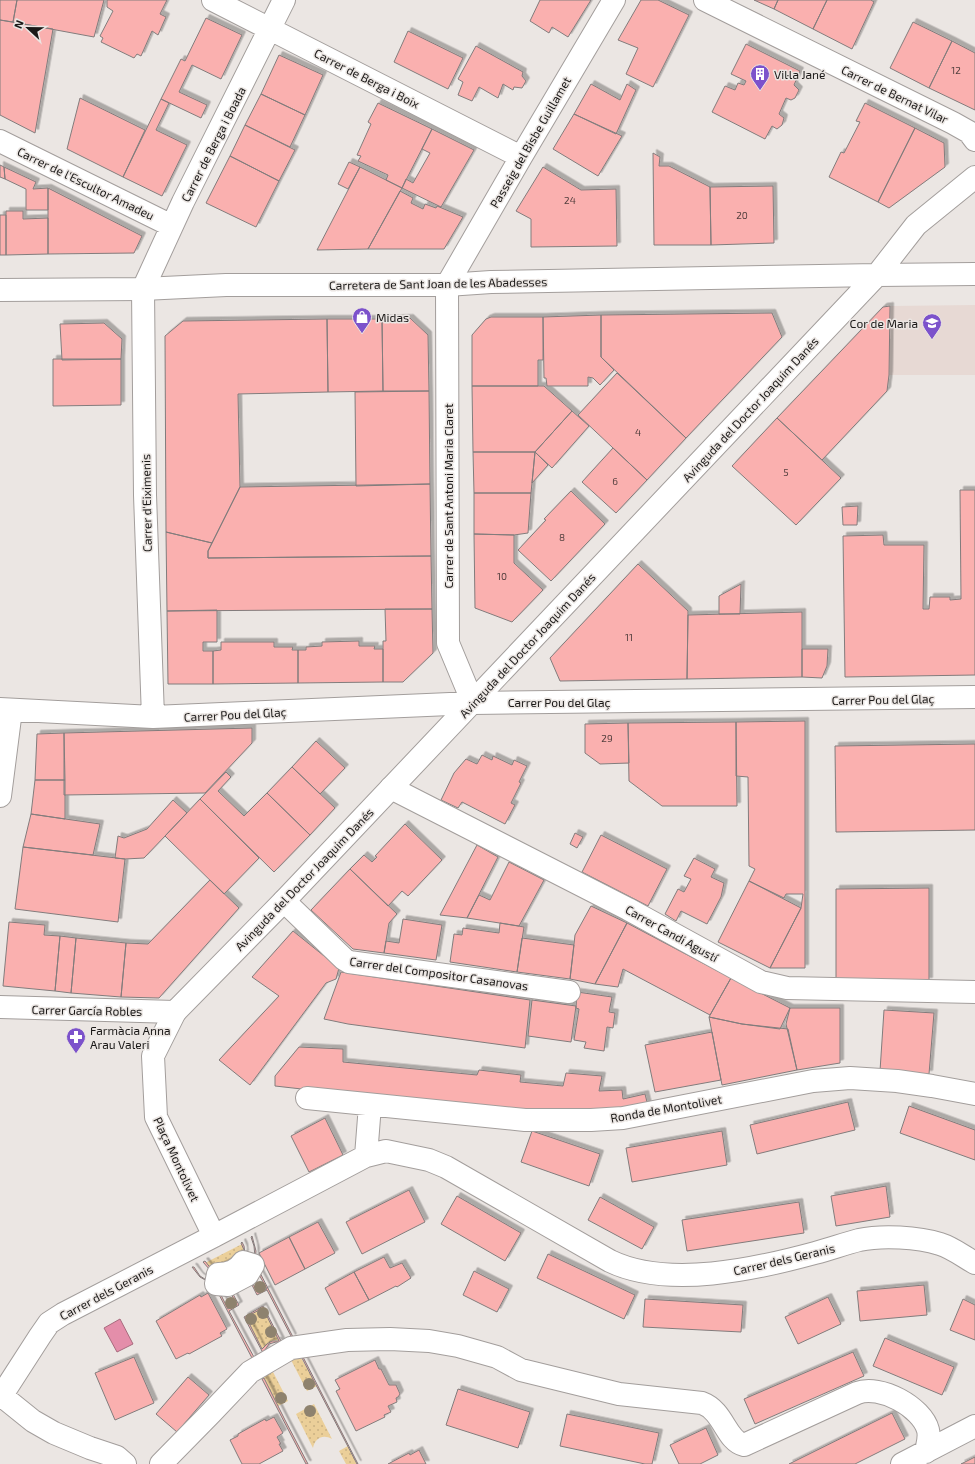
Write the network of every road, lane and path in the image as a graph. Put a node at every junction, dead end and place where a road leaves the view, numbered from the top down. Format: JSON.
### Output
{"nodes":[{"id":1,"x":213,"y":0,"type":"edge"},
{"id":2,"x":284,"y":0,"type":"edge"},
{"id":3,"x":614,"y":0,"type":"edge"},
{"id":4,"x":705,"y":0,"type":"edge"},
{"id":5,"x":271,"y":28,"type":"junction"},
{"id":6,"x":975,"y":140,"type":"edge"},
{"id":7,"x":0,"y":141,"type":"edge"},
{"id":8,"x":521,"y":156,"type":"junction"},
{"id":9,"x":975,"y":178,"type":"edge"},
{"id":10,"x":172,"y":226,"type":"junction"},
{"id":11,"x":975,"y":274,"type":"edge"},
{"id":12,"x":877,"y":275,"type":"junction"},
{"id":13,"x":447,"y":285,"type":"junction"},
{"id":14,"x":143,"y":289,"type":"junction"},
{"id":15,"x":0,"y":290,"type":"edge"},
{"id":16,"x":975,"y":697,"type":"edge"},
{"id":17,"x":473,"y":703,"type":"junction"},
{"id":18,"x":5,"y":710,"type":"edge"},
{"id":19,"x":153,"y":718,"type":"junction"},
{"id":20,"x":391,"y":788,"type":"junction"},
{"id":21,"x":0,"y":796,"type":"edge"},
{"id":22,"x":284,"y":901,"type":"junction"},
{"id":23,"x":569,"y":992,"type":"dead end"},
{"id":24,"x":975,"y":992,"type":"edge"},
{"id":25,"x":0,"y":1008,"type":"edge"},
{"id":26,"x":175,"y":1012,"type":"junction"},
{"id":27,"x":975,"y":1094,"type":"edge"},
{"id":28,"x":307,"y":1098,"type":"dead end"},
{"id":29,"x":370,"y":1105,"type":"junction"},
{"id":30,"x":366,"y":1156,"type":"junction"},
{"id":31,"x":214,"y":1236,"type":"junction"},
{"id":32,"x":975,"y":1263,"type":"edge"},
{"id":33,"x":1,"y":1397,"type":"edge"},
{"id":34,"x":975,"y":1426,"type":"edge"},
{"id":35,"x":926,"y":1452,"type":"junction"},
{"id":36,"x":125,"y":1464,"type":"edge"},
{"id":37,"x":161,"y":1464,"type":"edge"},
{"id":38,"x":902,"y":1464,"type":"edge"}],
"edges":[{"from":1,"to":5,"type":"street","name":"Carrer de Berga i Boix"},
{"from":2,"to":5,"type":"street","name":"Carrer de Berga i Boada"},
{"from":3,"to":8,"type":"street","name":"Passeig del Bisbe Guillamet"},
{"from":4,"to":6,"type":"street","name":"Carrer de Bernat Vilar"},
{"from":5,"to":8,"type":"street","name":"Carrer de Berga i Boix"},
{"from":5,"to":10,"type":"street","name":"Carrer de Berga i Boada"},
{"from":7,"to":10,"type":"street","name":"Carrer de l'Escultor Amadeu"},
{"from":8,"to":13,"type":"street","name":"Passeig del Bisbe Guillamet"},
{"from":9,"to":12,"type":"street","name":"Avinguda del Doctor Joaquim Danés"},
{"from":10,"to":14,"type":"street","name":"Carrer de Berga i Boada"},
{"from":11,"to":12,"type":"street","name":"Carretera de Sant Joan de les Abadesses"},
{"from":12,"to":13,"type":"street","name":"Carretera de Sant Joan de les Abadesses"},
{"from":12,"to":17,"type":"street","name":"Avinguda del Doctor Joaquim Danés"},
{"from":13,"to":14,"type":"street","name":"Carretera de Sant Joan de les Abadesses"},
{"from":13,"to":17,"type":"street","name":"Carrer de Sant Antoni Maria Claret"},
{"from":14,"to":15,"type":"street","name":"Carretera de Sant Joan de les Abadesses"},
{"from":14,"to":19,"type":"street","name":"Carrer d'Eiximenis"},
{"from":16,"to":17,"type":"street","name":"Carrer Pou del Glaç"},
{"from":17,"to":19,"type":"street","name":"Carrer Pou del Glaç"},
{"from":17,"to":20,"type":"street","name":"Avinguda del Doctor Joaquim Danés"},
{"from":18,"to":19,"type":"street","name":"Carrer Pou del Glaç"},
{"from":18,"to":21,"type":"street"},
{"from":20,"to":22,"type":"street","name":"Avinguda del Doctor Joaquim Danés"},
{"from":20,"to":24,"type":"street","name":"Carrer Candi Agustí"},
{"from":22,"to":23,"type":"street","name":"Carrer del Compositor Casanovas"},
{"from":22,"to":26,"type":"street","name":"Avinguda del Doctor Joaquim Danés"},
{"from":25,"to":26,"type":"street","name":"Carrer García Robles"},
{"from":26,"to":31,"type":"street","name":"Plaça Montolivet"},
{"from":27,"to":29,"type":"street","name":"Ronda de Montolivet"},
{"from":28,"to":29,"type":"street","name":"Ronda de Montolivet"},
{"from":29,"to":30,"type":"street"},
{"from":30,"to":31,"type":"street","name":"Carrer dels Geranis"},
{"from":30,"to":32,"type":"street","name":"Carrer dels Geranis"},
{"from":31,"to":33,"type":"street","name":"Carrer dels Geranis"},
{"from":33,"to":36,"type":"street","name":"Carrer dels Geranis"},
{"from":34,"to":35,"type":"street"},
{"from":35,"to":37,"type":"street"},
{"from":35,"to":38,"type":"street"}]}
